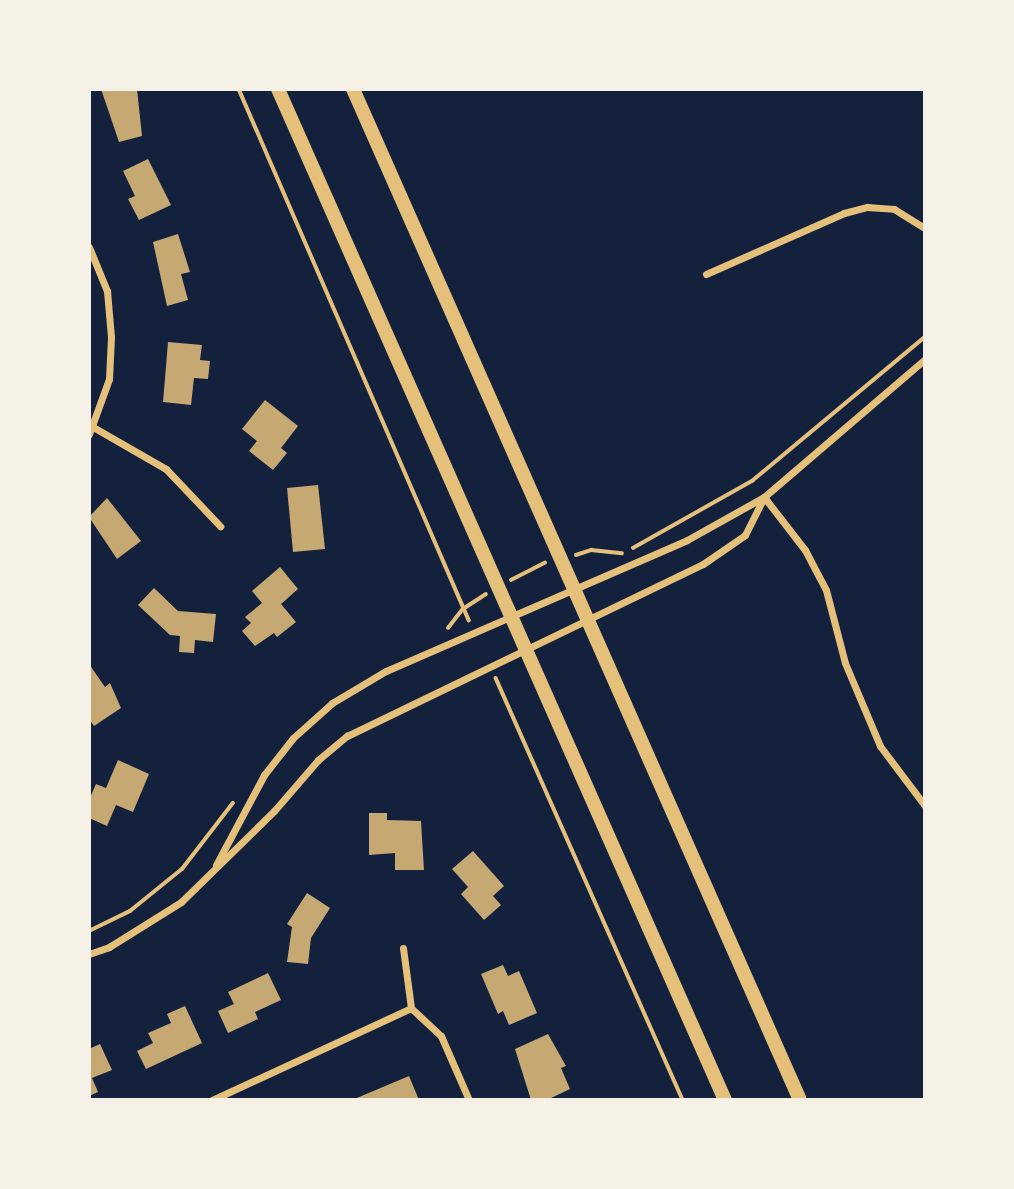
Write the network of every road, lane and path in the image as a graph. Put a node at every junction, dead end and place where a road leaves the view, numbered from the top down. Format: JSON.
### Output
{"nodes":[{"id":1,"x":239,"y":89,"type":"edge"},
{"id":2,"x":278,"y":89,"type":"edge"},
{"id":3,"x":353,"y":89,"type":"edge"},
{"id":4,"x":925,"y":228,"type":"edge"},
{"id":5,"x":89,"y":247,"type":"edge"},
{"id":6,"x":706,"y":274,"type":"dead end"},
{"id":7,"x":925,"y":337,"type":"edge"},
{"id":8,"x":925,"y":359,"type":"edge"},
{"id":9,"x":91,"y":430,"type":"edge"},
{"id":10,"x":764,"y":497,"type":"junction"},
{"id":11,"x":220,"y":526,"type":"dead end"},
{"id":12,"x":560,"y":559,"type":"junction"},
{"id":13,"x":496,"y":588,"type":"junction"},
{"id":14,"x":574,"y":590,"type":"junction"},
{"id":15,"x":463,"y":609,"type":"junction"},
{"id":16,"x":509,"y":617,"type":"junction"},
{"id":17,"x":586,"y":619,"type":"junction"},
{"id":18,"x":474,"y":631,"type":"junction"},
{"id":19,"x":524,"y":650,"type":"junction"},
{"id":20,"x":491,"y":666,"type":"junction"},
{"id":21,"x":925,"y":806,"type":"edge"},
{"id":22,"x":216,"y":865,"type":"junction"},
{"id":23,"x":403,"y":948,"type":"dead end"},
{"id":24,"x":89,"y":954,"type":"edge"},
{"id":25,"x":411,"y":1007,"type":"junction"},
{"id":26,"x":212,"y":1100,"type":"edge"},
{"id":27,"x":469,"y":1100,"type":"edge"},
{"id":28,"x":683,"y":1100,"type":"edge"},
{"id":29,"x":725,"y":1100,"type":"edge"},
{"id":30,"x":800,"y":1100,"type":"edge"}],
"edges":[{"from":1,"to":15,"type":"path"},
{"from":2,"to":13,"type":"main road"},
{"from":3,"to":12,"type":"main road"},
{"from":4,"to":6,"type":"street"},
{"from":5,"to":9,"type":"street"},
{"from":7,"to":12,"type":"path"},
{"from":8,"to":10,"type":"street"},
{"from":9,"to":11,"type":"street"},
{"from":10,"to":14,"type":"street"},
{"from":10,"to":17,"type":"street"},
{"from":10,"to":21,"type":"street"},
{"from":12,"to":13,"type":"path"},
{"from":12,"to":14,"type":"main road"},
{"from":13,"to":15,"type":"path"},
{"from":13,"to":16,"type":"main road"},
{"from":14,"to":16,"type":"street"},
{"from":14,"to":17,"type":"main road"},
{"from":15,"to":18,"type":"path"},
{"from":16,"to":18,"type":"street"},
{"from":16,"to":19,"type":"main road"},
{"from":17,"to":19,"type":"street"},
{"from":17,"to":30,"type":"main road"},
{"from":18,"to":22,"type":"street"},
{"from":19,"to":20,"type":"street"},
{"from":19,"to":29,"type":"main road"},
{"from":20,"to":22,"type":"street"},
{"from":20,"to":28,"type":"path"},
{"from":22,"to":24,"type":"street"},
{"from":23,"to":25,"type":"street"},
{"from":25,"to":26,"type":"street"},
{"from":25,"to":27,"type":"street"}]}
